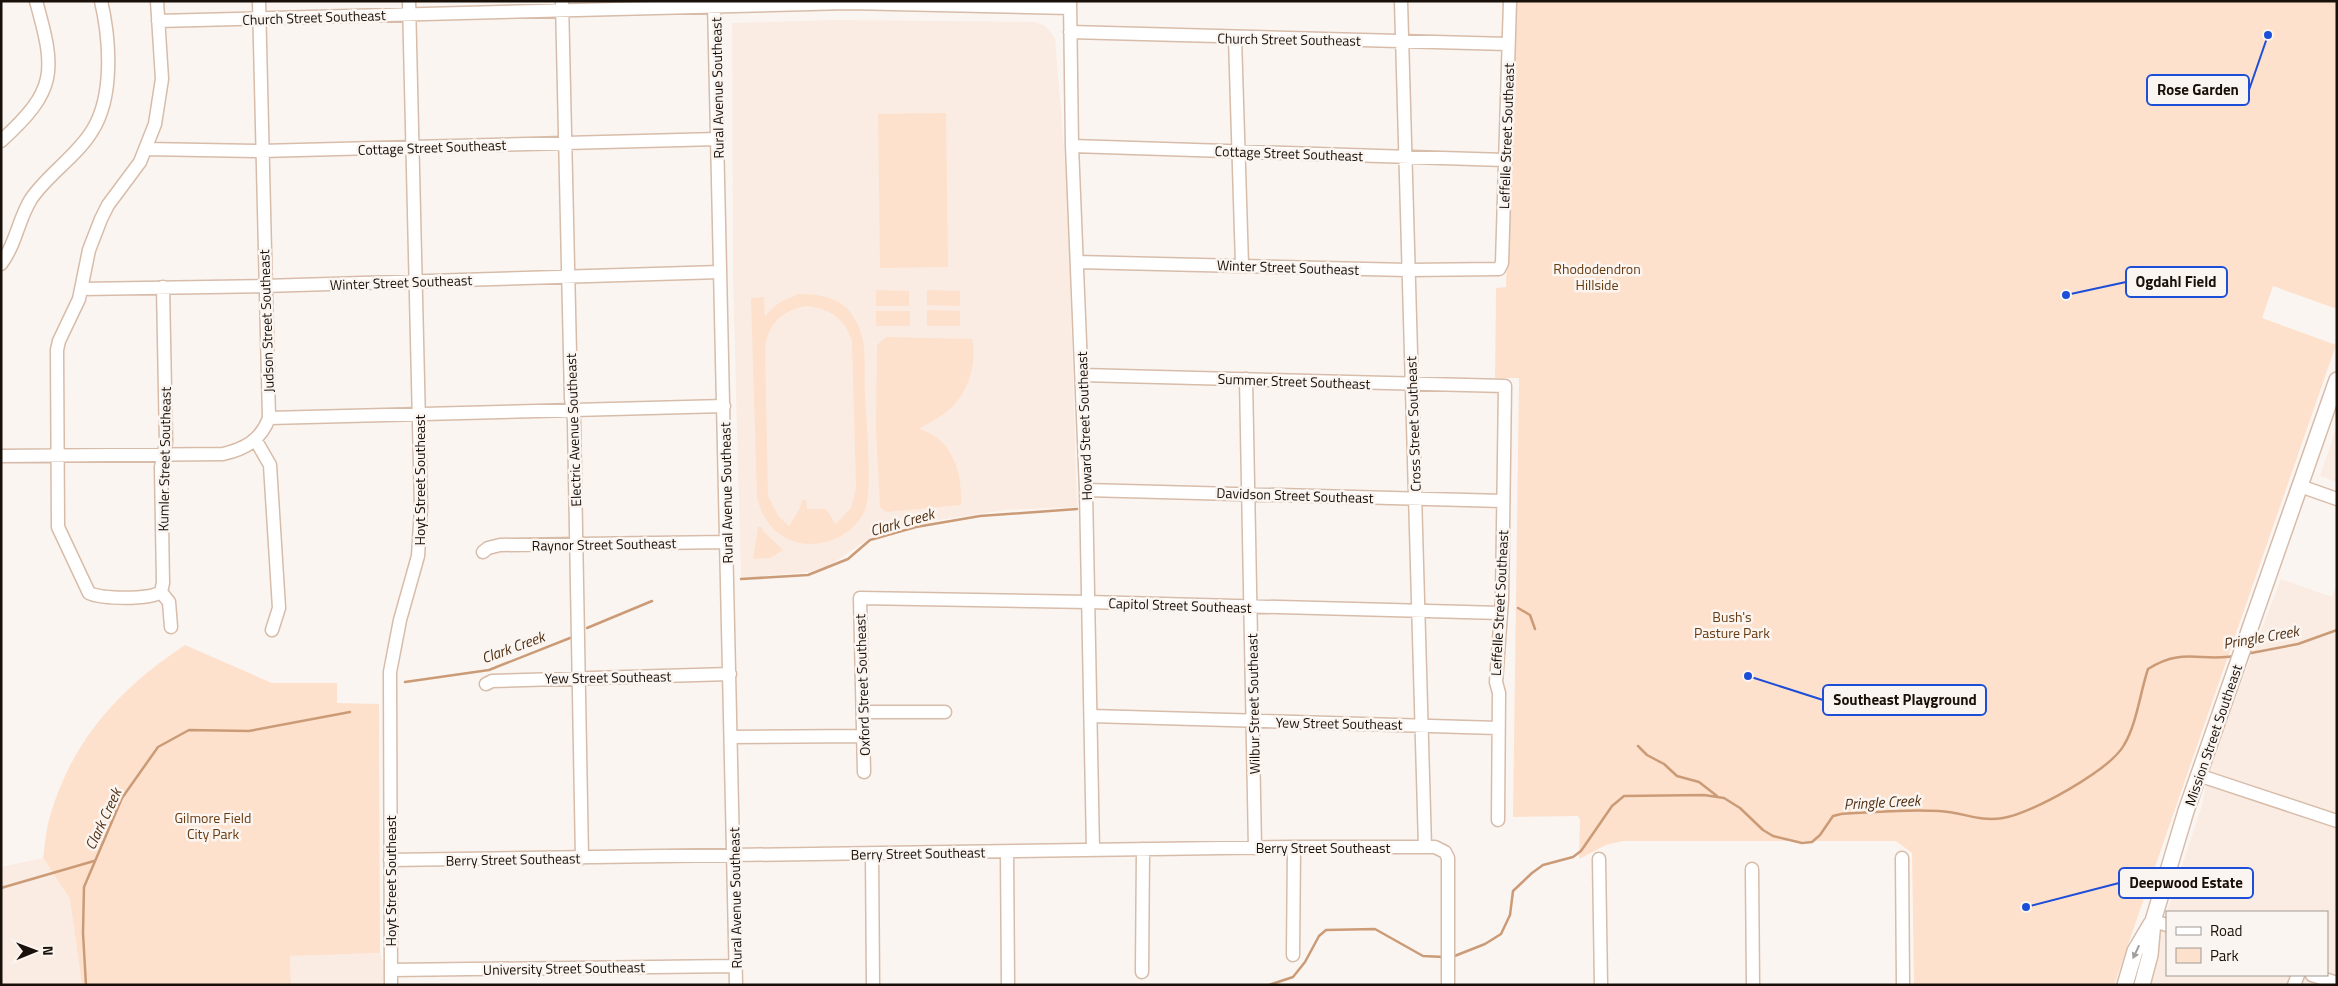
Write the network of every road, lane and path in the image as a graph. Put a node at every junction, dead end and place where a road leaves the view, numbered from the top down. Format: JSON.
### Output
{"nodes":[{"id":1,"x":36,"y":1,"type":"edge"},
{"id":2,"x":101,"y":1,"type":"edge"},
{"id":3,"x":157,"y":1,"type":"edge"},
{"id":4,"x":259,"y":1,"type":"edge"},
{"id":5,"x":1401,"y":1,"type":"edge"},
{"id":6,"x":1510,"y":1,"type":"edge"},
{"id":7,"x":848,"y":2,"type":"edge"},
{"id":8,"x":714,"y":4,"type":"edge"},
{"id":9,"x":1070,"y":4,"type":"edge"},
{"id":10,"x":562,"y":6,"type":"edge"},
{"id":11,"x":409,"y":7,"type":"edge"},
{"id":12,"x":260,"y":19,"type":"junction"},
{"id":13,"x":158,"y":21,"type":"junction"},
{"id":14,"x":1070,"y":32,"type":"junction"},
{"id":15,"x":1235,"y":38,"type":"junction"},
{"id":16,"x":1402,"y":42,"type":"junction"},
{"id":17,"x":1508,"y":44,"type":"junction"},
{"id":18,"x":718,"y":138,"type":"junction"},
{"id":19,"x":1,"y":141,"type":"edge"},
{"id":20,"x":566,"y":143,"type":"junction"},
{"id":21,"x":1072,"y":146,"type":"junction"},
{"id":22,"x":413,"y":147,"type":"junction"},
{"id":23,"x":146,"y":149,"type":"junction"},
{"id":24,"x":261,"y":151,"type":"junction"},
{"id":25,"x":1237,"y":152,"type":"junction"},
{"id":26,"x":1406,"y":156,"type":"junction"},
{"id":27,"x":1505,"y":160,"type":"junction"},
{"id":28,"x":1078,"y":262,"type":"junction"},
{"id":29,"x":1,"y":264,"type":"edge"},
{"id":30,"x":1242,"y":265,"type":"junction"},
{"id":31,"x":1408,"y":270,"type":"junction"},
{"id":32,"x":1499,"y":270,"type":"joint"},
{"id":33,"x":720,"y":272,"type":"junction"},
{"id":34,"x":569,"y":278,"type":"junction"},
{"id":35,"x":416,"y":281,"type":"junction"},
{"id":36,"x":264,"y":286,"type":"junction"},
{"id":37,"x":163,"y":287,"type":"junction"},
{"id":38,"x":81,"y":289,"type":"junction"},
{"id":39,"x":1082,"y":374,"type":"junction"},
{"id":40,"x":1246,"y":379,"type":"junction"},
{"id":41,"x":2337,"y":380,"type":"edge"},
{"id":42,"x":1411,"y":384,"type":"junction"},
{"id":43,"x":1506,"y":386,"type":"joint"},
{"id":44,"x":724,"y":406,"type":"junction"},
{"id":45,"x":572,"y":411,"type":"junction"},
{"id":46,"x":419,"y":415,"type":"junction"},
{"id":47,"x":269,"y":418,"type":"junction"},
{"id":48,"x":255,"y":439,"type":"junction"},
{"id":49,"x":1,"y":456,"type":"edge"},
{"id":50,"x":56,"y":456,"type":"junction"},
{"id":51,"x":163,"y":456,"type":"junction"},
{"id":52,"x":2300,"y":486,"type":"junction"},
{"id":53,"x":1086,"y":490,"type":"junction"},
{"id":54,"x":1249,"y":493,"type":"junction"},
{"id":55,"x":1415,"y":499,"type":"junction"},
{"id":56,"x":2337,"y":499,"type":"edge"},
{"id":57,"x":1503,"y":501,"type":"junction"},
{"id":58,"x":727,"y":542,"type":"junction"},
{"id":59,"x":576,"y":544,"type":"junction"},
{"id":60,"x":483,"y":552,"type":"dead end"},
{"id":61,"x":161,"y":592,"type":"junction"},
{"id":62,"x":860,"y":598,"type":"joint"},
{"id":63,"x":1088,"y":602,"type":"junction"},
{"id":64,"x":1250,"y":607,"type":"junction"},
{"id":65,"x":1418,"y":612,"type":"junction"},
{"id":66,"x":1501,"y":613,"type":"junction"},
{"id":67,"x":171,"y":627,"type":"dead end"},
{"id":68,"x":272,"y":630,"type":"dead end"},
{"id":69,"x":730,"y":674,"type":"junction"},
{"id":70,"x":578,"y":677,"type":"junction"},
{"id":71,"x":486,"y":684,"type":"dead end"},
{"id":72,"x":862,"y":712,"type":"junction"},
{"id":73,"x":945,"y":712,"type":"dead end"},
{"id":74,"x":1091,"y":716,"type":"junction"},
{"id":75,"x":1254,"y":722,"type":"junction"},
{"id":76,"x":1422,"y":725,"type":"junction"},
{"id":77,"x":1498,"y":728,"type":"junction"},
{"id":78,"x":863,"y":736,"type":"junction"},
{"id":79,"x":732,"y":737,"type":"junction"},
{"id":80,"x":864,"y":772,"type":"dead end"},
{"id":81,"x":2198,"y":774,"type":"junction"},
{"id":82,"x":1498,"y":820,"type":"dead end"},
{"id":83,"x":2337,"y":821,"type":"edge"},
{"id":84,"x":1425,"y":846,"type":"junction"},
{"id":85,"x":1294,"y":847,"type":"junction"},
{"id":86,"x":1255,"y":848,"type":"junction"},
{"id":87,"x":1142,"y":849,"type":"junction"},
{"id":88,"x":1094,"y":850,"type":"junction"},
{"id":89,"x":1007,"y":852,"type":"junction"},
{"id":90,"x":872,"y":854,"type":"junction"},
{"id":91,"x":735,"y":855,"type":"junction"},
{"id":92,"x":582,"y":858,"type":"junction"},
{"id":93,"x":1902,"y":858,"type":"dead end"},
{"id":94,"x":1599,"y":859,"type":"dead end"},
{"id":95,"x":390,"y":860,"type":"junction"},
{"id":96,"x":1752,"y":869,"type":"dead end"},
{"id":97,"x":2160,"y":923,"type":"edge"},
{"id":98,"x":1293,"y":955,"type":"dead end"},
{"id":99,"x":736,"y":966,"type":"junction"},
{"id":100,"x":391,"y":970,"type":"junction"},
{"id":101,"x":1142,"y":972,"type":"dead end"},
{"id":102,"x":2315,"y":976,"type":"edge"},
{"id":103,"x":2337,"y":983,"type":"edge"},
{"id":104,"x":391,"y":985,"type":"edge"},
{"id":105,"x":736,"y":985,"type":"edge"},
{"id":106,"x":873,"y":985,"type":"edge"},
{"id":107,"x":1008,"y":985,"type":"edge"},
{"id":108,"x":1448,"y":985,"type":"edge"},
{"id":109,"x":1601,"y":985,"type":"edge"},
{"id":110,"x":1753,"y":985,"type":"edge"},
{"id":111,"x":1903,"y":985,"type":"edge"},
{"id":112,"x":2124,"y":985,"type":"edge"},
{"id":113,"x":2142,"y":985,"type":"edge"}],
"edges":[{"from":1,"to":19,"type":"street"},
{"from":2,"to":29,"type":"street"},
{"from":3,"to":13,"type":"street"},
{"from":4,"to":12,"type":"street","name":"Judson Street Southeast"},
{"from":5,"to":16,"type":"street","name":"Cross Street Southeast"},
{"from":6,"to":17,"type":"street","name":"Leffelle Street Southeast"},
{"from":7,"to":8,"type":"street","name":"Church Street Southeast"},
{"from":7,"to":9,"type":"street","name":"Church Street Southeast"},
{"from":8,"to":10,"type":"street","name":"Church Street Southeast"},
{"from":8,"to":18,"type":"street","name":"Rural Avenue Southeast"},
{"from":9,"to":14,"type":"street","name":"Howard Street Southeast"},
{"from":10,"to":11,"type":"street","name":"Church Street Southeast"},
{"from":10,"to":20,"type":"street","name":"Electric Avenue Southeast"},
{"from":11,"to":12,"type":"street","name":"Church Street Southeast"},
{"from":11,"to":22,"type":"street","name":"Hoyt Street Southeast"},
{"from":12,"to":13,"type":"street","name":"Church Street Southeast"},
{"from":12,"to":24,"type":"street","name":"Judson Street Southeast"},
{"from":13,"to":23,"type":"street"},
{"from":14,"to":15,"type":"street","name":"Church Street Southeast"},
{"from":14,"to":21,"type":"street","name":"Howard Street Southeast"},
{"from":15,"to":16,"type":"street","name":"Church Street Southeast"},
{"from":15,"to":25,"type":"street"},
{"from":16,"to":17,"type":"street","name":"Church Street Southeast"},
{"from":16,"to":26,"type":"street","name":"Cross Street Southeast"},
{"from":17,"to":27,"type":"street","name":"Leffelle Street Southeast"},
{"from":18,"to":20,"type":"street","name":"Cottage Street Southeast"},
{"from":18,"to":33,"type":"street","name":"Rural Avenue Southeast"},
{"from":20,"to":22,"type":"street","name":"Cottage Street Southeast"},
{"from":20,"to":34,"type":"street","name":"Electric Avenue Southeast"},
{"from":21,"to":25,"type":"street","name":"Cottage Street Southeast"},
{"from":21,"to":28,"type":"street","name":"Howard Street Southeast"},
{"from":22,"to":24,"type":"street","name":"Cottage Street Southeast"},
{"from":22,"to":35,"type":"street","name":"Hoyt Street Southeast"},
{"from":23,"to":24,"type":"street","name":"Cottage Street Southeast"},
{"from":23,"to":38,"type":"street"},
{"from":24,"to":36,"type":"street","name":"Judson Street Southeast"},
{"from":25,"to":26,"type":"street","name":"Cottage Street Southeast"},
{"from":25,"to":30,"type":"street"},
{"from":26,"to":27,"type":"street","name":"Cottage Street Southeast"},
{"from":26,"to":31,"type":"street","name":"Cross Street Southeast"},
{"from":27,"to":32,"type":"street","name":"Leffelle Street Southeast"},
{"from":28,"to":30,"type":"street","name":"Winter Street Southeast"},
{"from":28,"to":39,"type":"street","name":"Howard Street Southeast"},
{"from":30,"to":31,"type":"street","name":"Winter Street Southeast"},
{"from":31,"to":32,"type":"street","name":"Winter Street Southeast"},
{"from":31,"to":42,"type":"street","name":"Cross Street Southeast"},
{"from":33,"to":34,"type":"street","name":"Winter Street Southeast"},
{"from":33,"to":44,"type":"street","name":"Rural Avenue Southeast"},
{"from":34,"to":35,"type":"street","name":"Winter Street Southeast"},
{"from":34,"to":45,"type":"street","name":"Electric Avenue Southeast"},
{"from":35,"to":36,"type":"street","name":"Winter Street Southeast"},
{"from":35,"to":46,"type":"street","name":"Hoyt Street Southeast"},
{"from":36,"to":37,"type":"street","name":"Winter Street Southeast"},
{"from":36,"to":47,"type":"street","name":"Judson Street Southeast"},
{"from":37,"to":38,"type":"street","name":"Winter Street Southeast"},
{"from":37,"to":51,"type":"street","name":"Kumler Street Southeast"},
{"from":38,"to":50,"type":"street"},
{"from":39,"to":40,"type":"street","name":"Summer Street Southeast"},
{"from":39,"to":53,"type":"street","name":"Howard Street Southeast"},
{"from":40,"to":42,"type":"street","name":"Summer Street Southeast"},
{"from":40,"to":54,"type":"street","name":"Wilbur Street Southeast"},
{"from":41,"to":52,"type":"main road","name":"Mission Street Southeast"},
{"from":42,"to":43,"type":"street","name":"Summer Street Southeast"},
{"from":42,"to":55,"type":"street","name":"Cross Street Southeast"},
{"from":43,"to":57,"type":"street","name":"Leffelle Street Southeast"},
{"from":44,"to":45,"type":"street"},
{"from":44,"to":58,"type":"street","name":"Rural Avenue Southeast"},
{"from":45,"to":46,"type":"street"},
{"from":45,"to":59,"type":"street","name":"Electric Avenue Southeast"},
{"from":46,"to":47,"type":"street"},
{"from":46,"to":95,"type":"street","name":"Hoyt Street Southeast"},
{"from":47,"to":48,"type":"street"},
{"from":48,"to":51,"type":"street"},
{"from":48,"to":68,"type":"street"},
{"from":49,"to":50,"type":"street"},
{"from":50,"to":51,"type":"street"},
{"from":50,"to":61,"type":"street"},
{"from":51,"to":61,"type":"street","name":"Kumler Street Southeast"},
{"from":52,"to":56,"type":"street"},
{"from":52,"to":81,"type":"main road","name":"Mission Street Southeast"},
{"from":53,"to":54,"type":"street","name":"Davidson Street Southeast"},
{"from":53,"to":63,"type":"street","name":"Howard Street Southeast"},
{"from":54,"to":55,"type":"street","name":"Davidson Street Southeast"},
{"from":54,"to":64,"type":"street","name":"Wilbur Street Southeast"},
{"from":55,"to":57,"type":"street","name":"Davidson Street Southeast"},
{"from":55,"to":65,"type":"street","name":"Cross Street Southeast"},
{"from":57,"to":66,"type":"street","name":"Leffelle Street Southeast"},
{"from":58,"to":59,"type":"street","name":"Raynor Street Southeast"},
{"from":58,"to":69,"type":"street","name":"Rural Avenue Southeast"},
{"from":59,"to":60,"type":"street","name":"Raynor Street Southeast"},
{"from":59,"to":70,"type":"street","name":"Electric Avenue Southeast"},
{"from":61,"to":67,"type":"street","name":"Kumler Street Southeast"},
{"from":62,"to":63,"type":"street","name":"Capitol Street Southeast"},
{"from":62,"to":72,"type":"street","name":"Oxford Street Southeast"},
{"from":63,"to":64,"type":"street","name":"Capitol Street Southeast"},
{"from":63,"to":74,"type":"street","name":"Howard Street Southeast"},
{"from":64,"to":65,"type":"street","name":"Capitol Street Southeast"},
{"from":64,"to":75,"type":"street","name":"Wilbur Street Southeast"},
{"from":65,"to":66,"type":"street","name":"Capitol Street Southeast"},
{"from":65,"to":76,"type":"street","name":"Cross Street Southeast"},
{"from":66,"to":77,"type":"street","name":"Leffelle Street Southeast"},
{"from":69,"to":70,"type":"street","name":"Yew Street Southeast"},
{"from":69,"to":79,"type":"street","name":"Rural Avenue Southeast"},
{"from":70,"to":71,"type":"street","name":"Yew Street Southeast"},
{"from":70,"to":92,"type":"street","name":"Electric Avenue Southeast"},
{"from":72,"to":73,"type":"street"},
{"from":72,"to":78,"type":"street","name":"Oxford Street Southeast"},
{"from":74,"to":75,"type":"street","name":"Yew Street Southeast"},
{"from":74,"to":88,"type":"street","name":"Howard Street Southeast"},
{"from":75,"to":76,"type":"street","name":"Yew Street Southeast"},
{"from":75,"to":86,"type":"street","name":"Wilbur Street Southeast"},
{"from":76,"to":77,"type":"street","name":"Yew Street Southeast"},
{"from":76,"to":84,"type":"street","name":"Cross Street Southeast"},
{"from":77,"to":82,"type":"street","name":"Leffelle Street Southeast"},
{"from":78,"to":79,"type":"street"},
{"from":78,"to":80,"type":"street","name":"Oxford Street Southeast"},
{"from":79,"to":91,"type":"street","name":"Rural Avenue Southeast"},
{"from":81,"to":83,"type":"street"},
{"from":81,"to":97,"type":"main road","name":"Mission Street Southeast"},
{"from":84,"to":85,"type":"street","name":"Berry Street Southeast"},
{"from":84,"to":108,"type":"street","name":"Berry Street Southeast"},
{"from":85,"to":86,"type":"street","name":"Berry Street Southeast"},
{"from":85,"to":98,"type":"street"},
{"from":86,"to":87,"type":"street","name":"Berry Street Southeast"},
{"from":87,"to":88,"type":"street","name":"Berry Street Southeast"},
{"from":87,"to":101,"type":"street"},
{"from":88,"to":89,"type":"street","name":"Berry Street Southeast"},
{"from":89,"to":90,"type":"street","name":"Berry Street Southeast"},
{"from":89,"to":107,"type":"street"},
{"from":90,"to":91,"type":"street","name":"Berry Street Southeast"},
{"from":90,"to":106,"type":"street"},
{"from":91,"to":92,"type":"street","name":"Berry Street Southeast"},
{"from":91,"to":99,"type":"street","name":"Rural Avenue Southeast"},
{"from":92,"to":95,"type":"street","name":"Berry Street Southeast"},
{"from":93,"to":111,"type":"street"},
{"from":94,"to":109,"type":"street"},
{"from":95,"to":100,"type":"street","name":"Hoyt Street Southeast"},
{"from":96,"to":110,"type":"street"},
{"from":97,"to":112,"type":"main road","name":"Mission Street Southeast","one_way":true},
{"from":97,"to":113,"type":"main road","name":"Mission Street Southeast"},
{"from":99,"to":100,"type":"street","name":"University Street Southeast"},
{"from":99,"to":105,"type":"street","name":"Rural Avenue Southeast"},
{"from":100,"to":104,"type":"street","name":"Hoyt Street Southeast"},
{"from":102,"to":103,"type":"street"}]}
